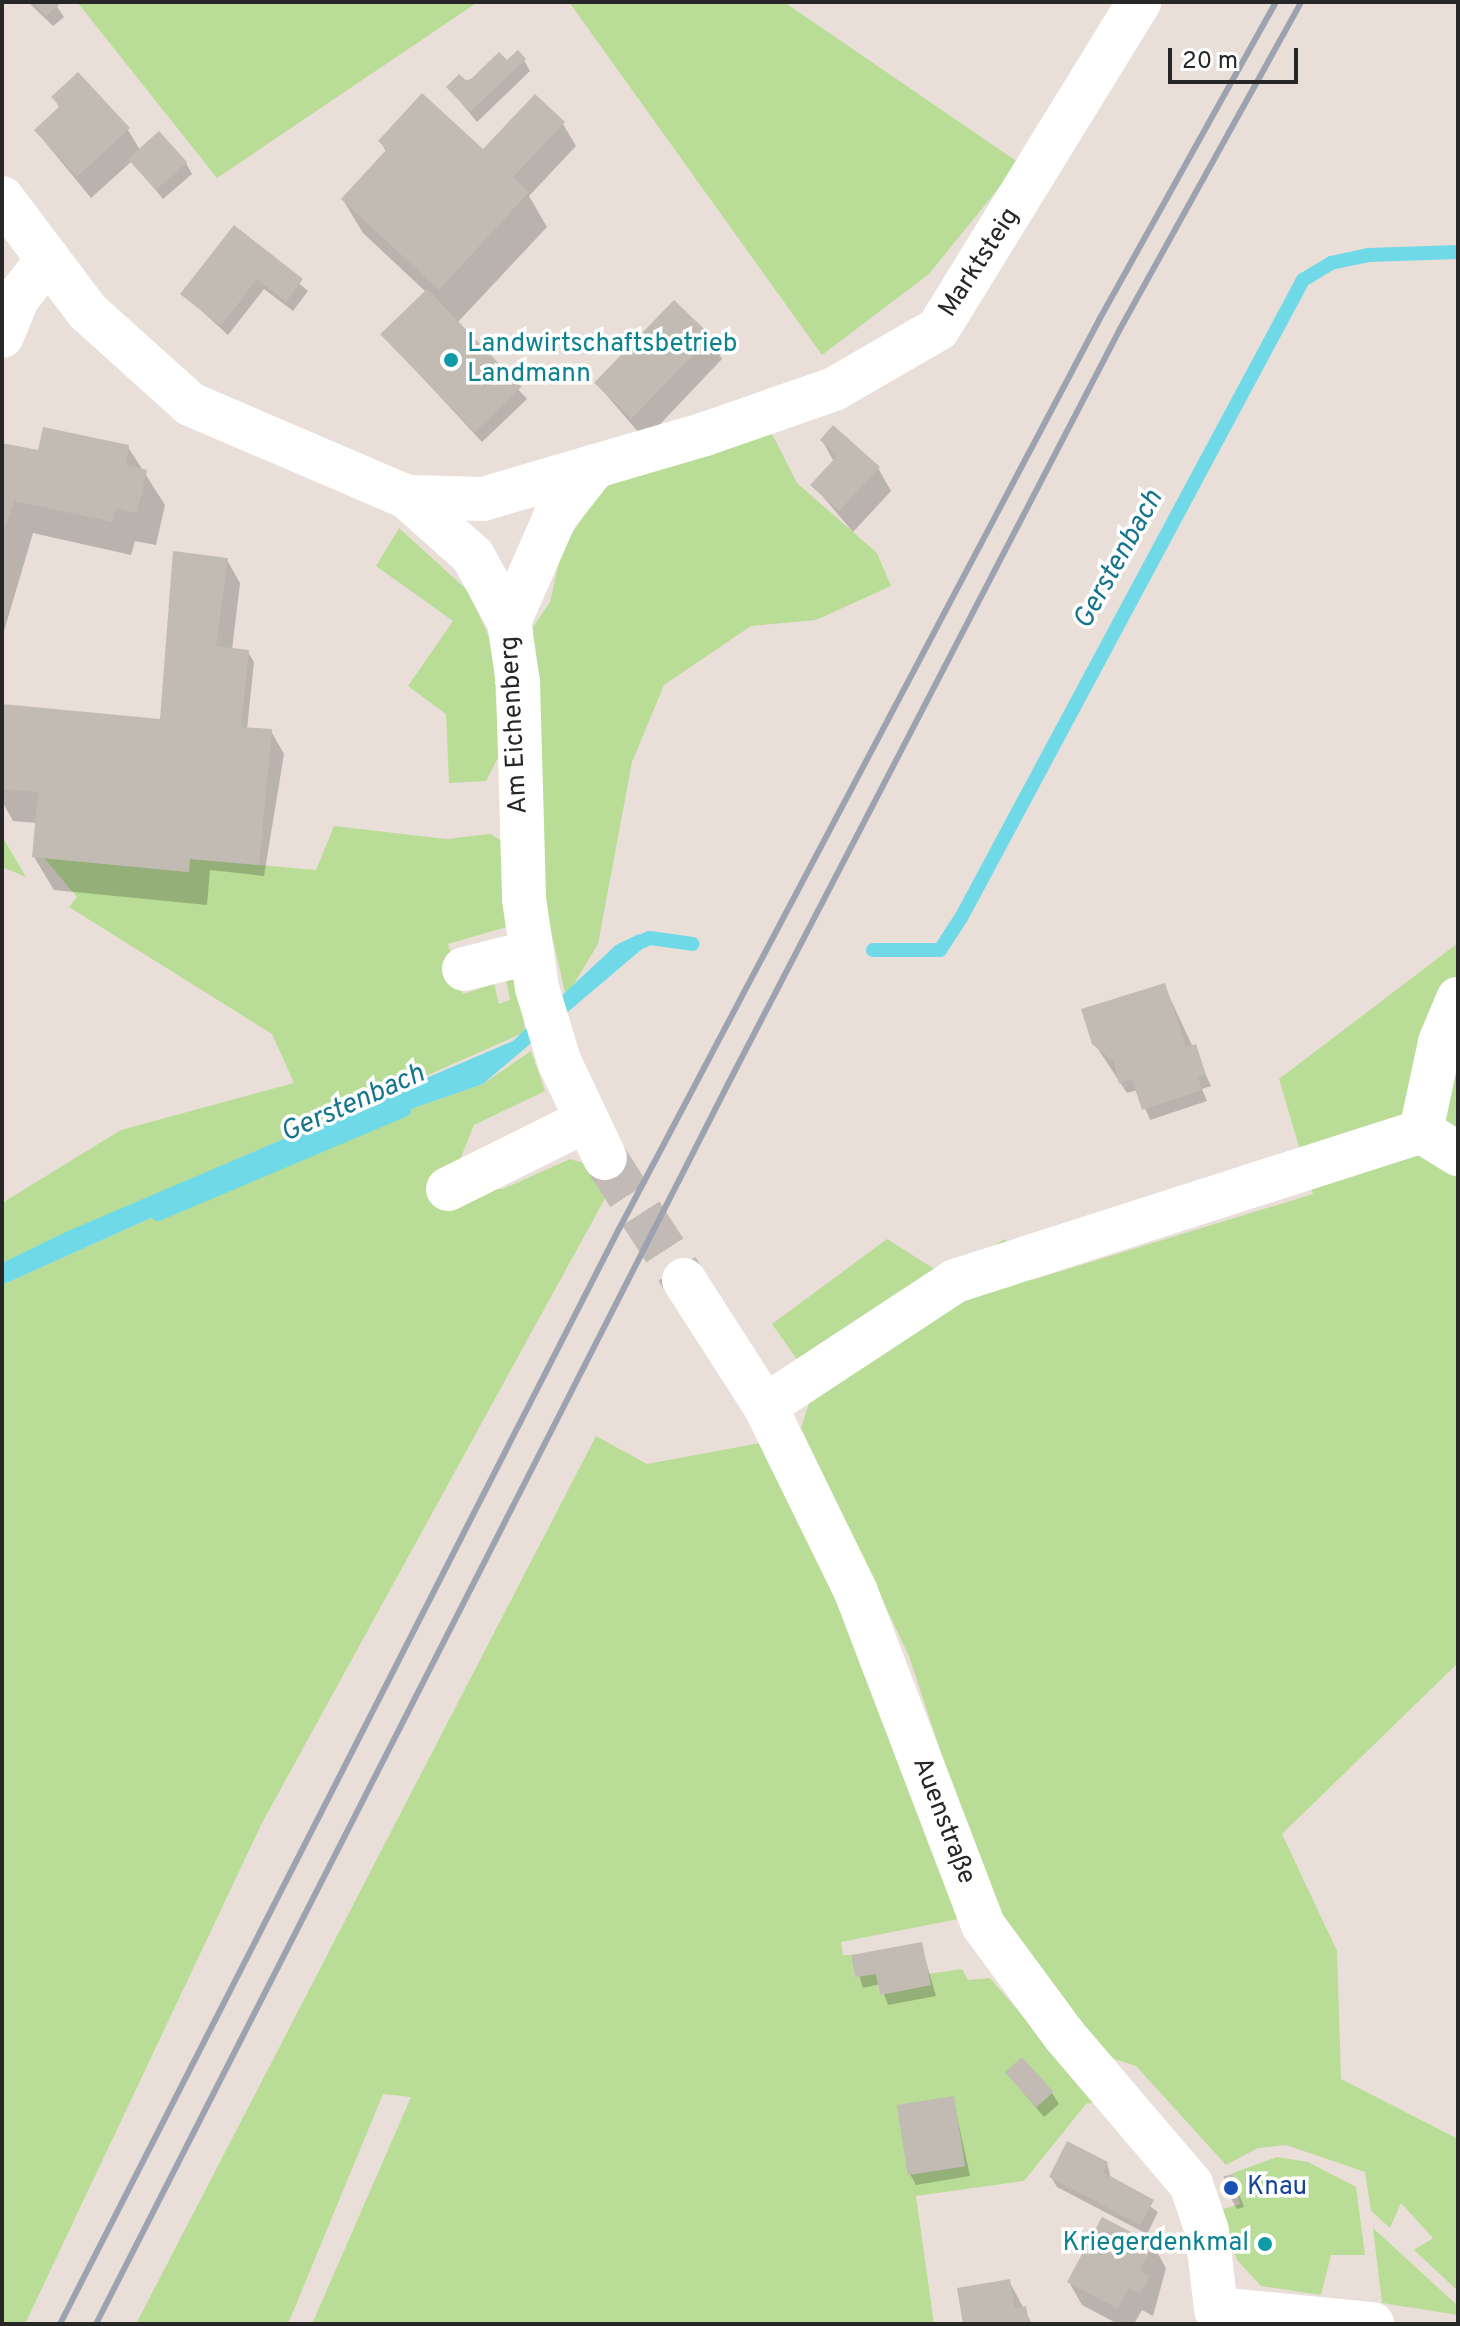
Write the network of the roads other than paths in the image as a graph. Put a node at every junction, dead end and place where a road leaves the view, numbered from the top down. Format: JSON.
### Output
{"nodes":[{"id":1,"x":1139,"y":2,"type":"edge"},
{"id":2,"x":2,"y":198,"type":"edge"},
{"id":3,"x":48,"y":259,"type":"junction"},
{"id":4,"x":2,"y":336,"type":"edge"},
{"id":5,"x":595,"y":466,"type":"junction"},
{"id":6,"x":407,"y":497,"type":"junction"},
{"id":7,"x":509,"y":622,"type":"junction"},
{"id":8,"x":464,"y":969,"type":"dead end"},
{"id":9,"x":534,"y":970,"type":"junction"},
{"id":10,"x":1458,"y":999,"type":"edge"},
{"id":11,"x":1421,"y":1131,"type":"junction"},
{"id":12,"x":1458,"y":1154,"type":"edge"},
{"id":13,"x":448,"y":1189,"type":"dead end"},
{"id":14,"x":684,"y":1280,"type":"tunnel mouth"},
{"id":15,"x":765,"y":1406,"type":"junction"},
{"id":16,"x":1202,"y":2317,"type":"edge"},
{"id":17,"x":1372,"y":2324,"type":"edge"}],
"edges":[{"from":1,"to":5,"type":"street","name":"Marktsteig"},
{"from":2,"to":3,"type":"street","name":"Am Eichenberg"},
{"from":3,"to":4,"type":"street"},
{"from":3,"to":6,"type":"street","name":"Am Eichenberg"},
{"from":5,"to":6,"type":"street","name":"Marktsteig"},
{"from":5,"to":7,"type":"street"},
{"from":6,"to":7,"type":"street","name":"Am Eichenberg"},
{"from":7,"to":9,"type":"street","name":"Am Eichenberg"},
{"from":8,"to":9,"type":"street"},
{"from":9,"to":13,"type":"street","name":"Am Eichenberg"},
{"from":10,"to":11,"type":"street"},
{"from":11,"to":12,"type":"street"},
{"from":11,"to":15,"type":"street"},
{"from":14,"to":15,"type":"street","name":"Auenstraße"},
{"from":15,"to":16,"type":"street","name":"Auenstraße"},
{"from":16,"to":17,"type":"street"}]}
